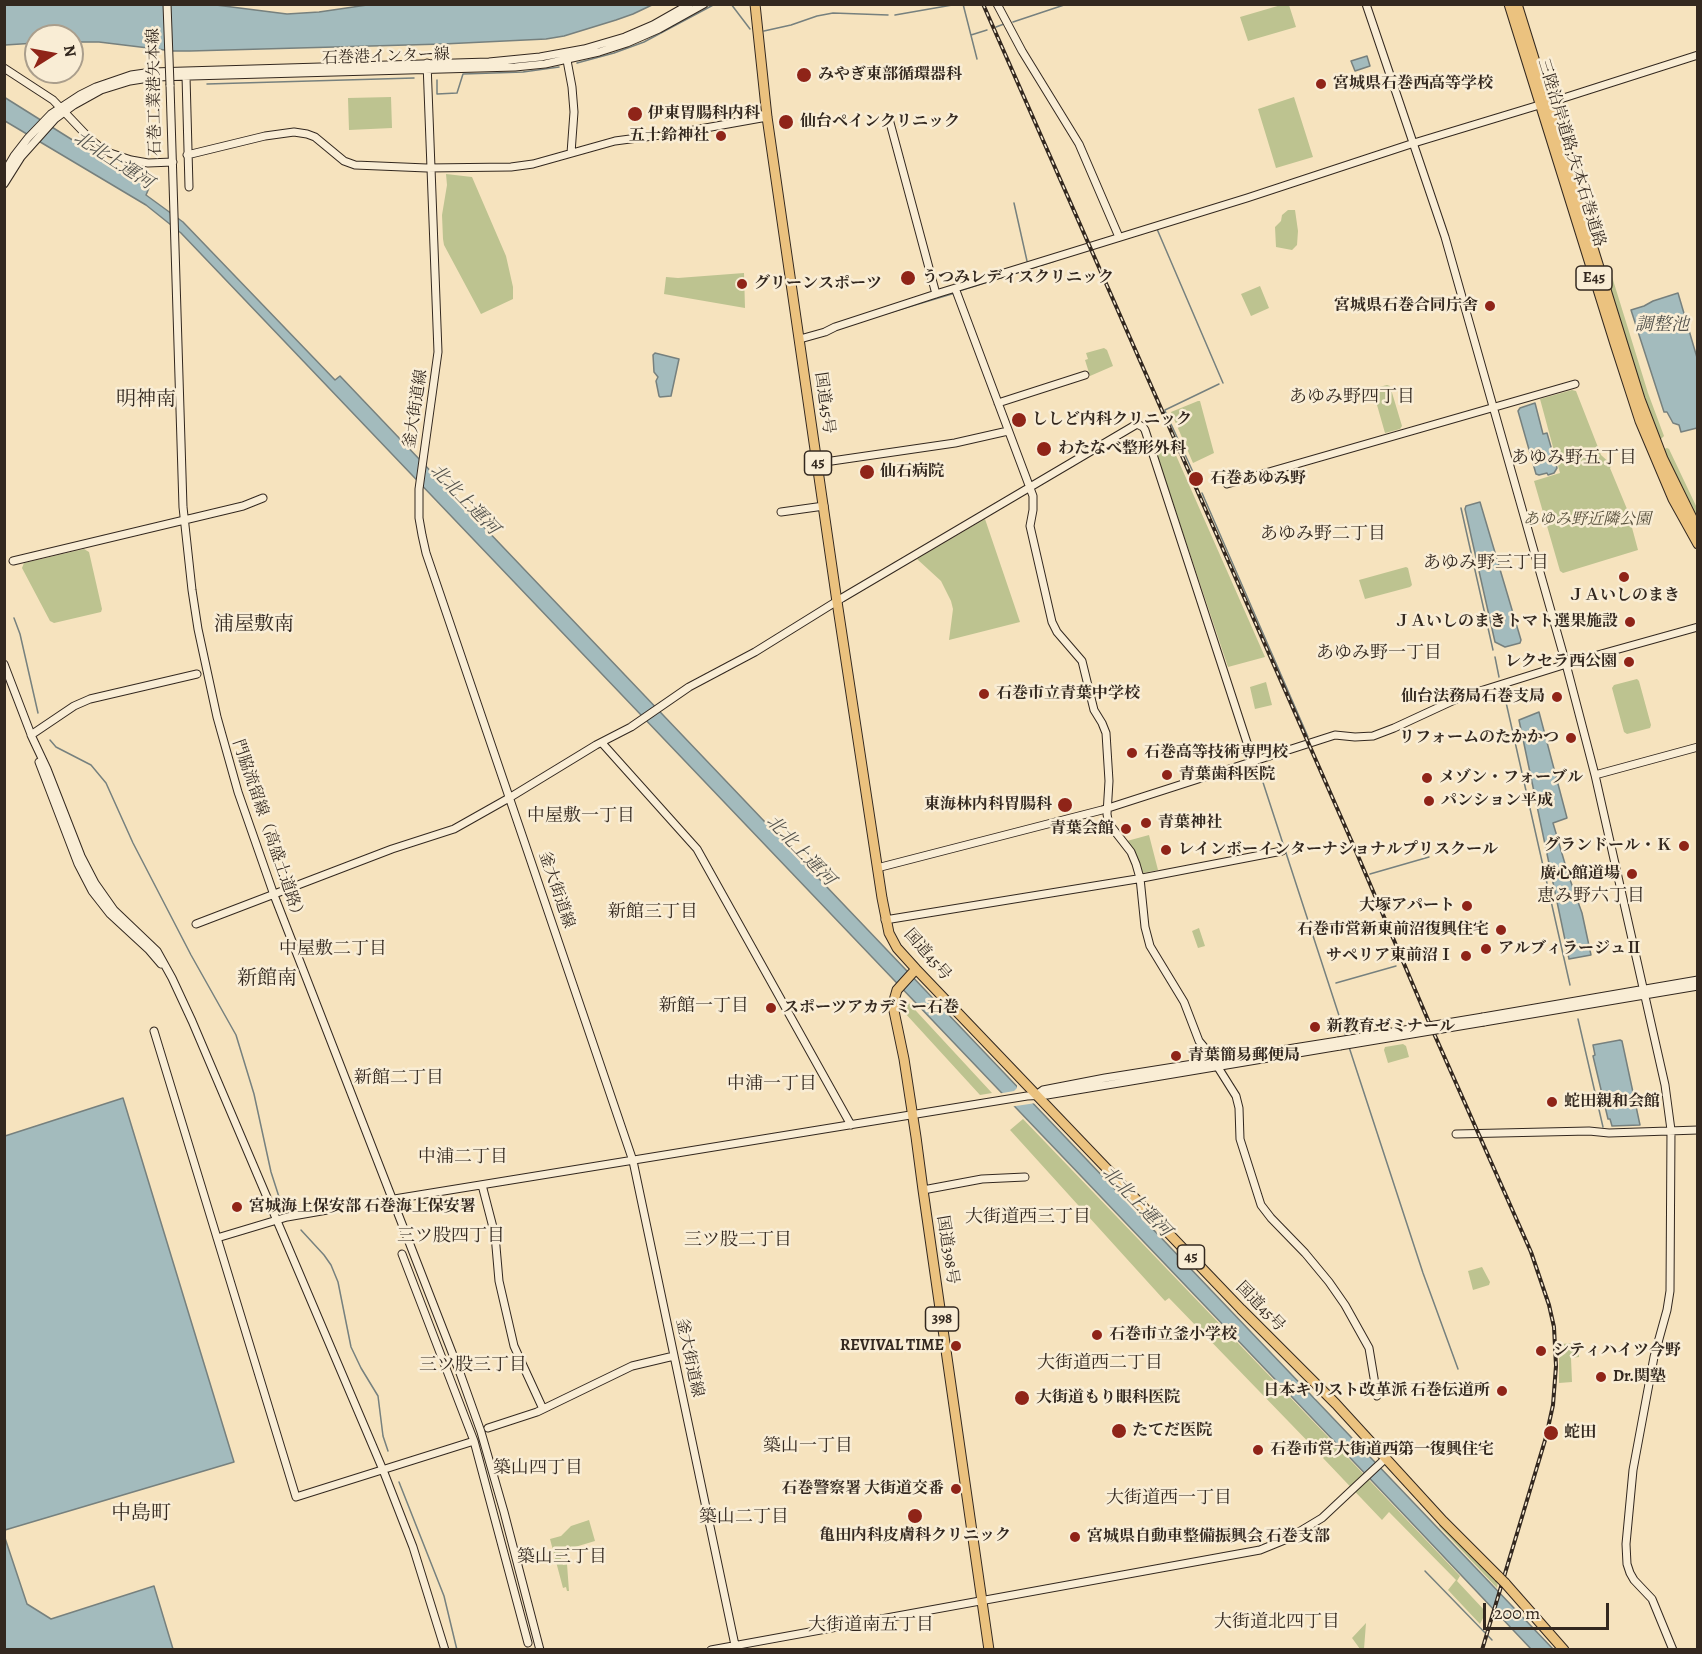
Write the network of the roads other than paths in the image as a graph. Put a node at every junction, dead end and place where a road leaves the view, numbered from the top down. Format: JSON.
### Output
{"nodes":[{"id":1,"x":167,"y":4,"type":"edge"},
{"id":2,"x":690,"y":4,"type":"edge"},
{"id":3,"x":704,"y":4,"type":"edge"},
{"id":4,"x":755,"y":4,"type":"edge"},
{"id":5,"x":997,"y":4,"type":"edge"},
{"id":6,"x":1366,"y":4,"type":"edge"},
{"id":7,"x":1509,"y":4,"type":"edge"},
{"id":8,"x":1517,"y":4,"type":"edge"},
{"id":9,"x":1698,"y":55,"type":"edge"},
{"id":10,"x":566,"y":56,"type":"junction"},
{"id":11,"x":428,"y":66,"type":"junction"},
{"id":12,"x":4,"y":68,"type":"edge"},
{"id":13,"x":186,"y":76,"type":"junction"},
{"id":14,"x":1551,"y":102,"type":"dead end"},
{"id":15,"x":1536,"y":106,"type":"dead end"},
{"id":16,"x":62,"y":110,"type":"junction"},
{"id":17,"x":767,"y":117,"type":"junction"},
{"id":18,"x":889,"y":119,"type":"dead end"},
{"id":19,"x":31,"y":140,"type":"junction"},
{"id":20,"x":1414,"y":143,"type":"junction"},
{"id":21,"x":572,"y":153,"type":"junction"},
{"id":22,"x":187,"y":155,"type":"junction"},
{"id":23,"x":172,"y":162,"type":"junction"},
{"id":24,"x":431,"y":168,"type":"junction"},
{"id":25,"x":4,"y":173,"type":"edge"},
{"id":26,"x":4,"y":184,"type":"edge"},
{"id":27,"x":189,"y":187,"type":"dead end"},
{"id":28,"x":1119,"y":237,"type":"junction"},
{"id":29,"x":955,"y":288,"type":"junction"},
{"id":30,"x":936,"y":294,"type":"junction"},
{"id":31,"x":800,"y":339,"type":"junction"},
{"id":32,"x":1085,"y":375,"type":"dead end"},
{"id":33,"x":1575,"y":384,"type":"dead end"},
{"id":34,"x":998,"y":403,"type":"junction"},
{"id":35,"x":1492,"y":408,"type":"junction"},
{"id":36,"x":1008,"y":431,"type":"junction"},
{"id":37,"x":818,"y":463,"type":"junction"},
{"id":38,"x":1227,"y":484,"type":"dead end"},
{"id":39,"x":1030,"y":488,"type":"junction"},
{"id":40,"x":263,"y":498,"type":"dead end"},
{"id":41,"x":824,"y":506,"type":"junction"},
{"id":42,"x":781,"y":512,"type":"dead end"},
{"id":43,"x":184,"y":519,"type":"junction"},
{"id":44,"x":1698,"y":530,"type":"edge"},
{"id":45,"x":1698,"y":544,"type":"edge"},
{"id":46,"x":13,"y":561,"type":"dead end"},
{"id":47,"x":837,"y":602,"type":"junction"},
{"id":48,"x":1698,"y":627,"type":"edge"},
{"id":49,"x":4,"y":664,"type":"edge"},
{"id":50,"x":1566,"y":664,"type":"junction"},
{"id":51,"x":197,"y":674,"type":"dead end"},
{"id":52,"x":31,"y":735,"type":"junction"},
{"id":53,"x":602,"y":743,"type":"junction"},
{"id":54,"x":1698,"y":747,"type":"edge"},
{"id":55,"x":1253,"y":761,"type":"junction"},
{"id":56,"x":1595,"y":775,"type":"junction"},
{"id":57,"x":509,"y":798,"type":"junction"},
{"id":58,"x":1107,"y":809,"type":"junction"},
{"id":59,"x":1282,"y":851,"type":"dead end"},
{"id":60,"x":877,"y":868,"type":"junction"},
{"id":61,"x":1140,"y":878,"type":"junction"},
{"id":62,"x":274,"y":895,"type":"junction"},
{"id":63,"x":885,"y":920,"type":"junction"},
{"id":64,"x":196,"y":924,"type":"dead end"},
{"id":65,"x":914,"y":971,"type":"junction"},
{"id":66,"x":1698,"y":980,"type":"edge"},
{"id":67,"x":1698,"y":986,"type":"edge"},
{"id":68,"x":1643,"y":992,"type":"junction"},
{"id":69,"x":154,"y":1031,"type":"dead end"},
{"id":70,"x":1215,"y":1064,"type":"junction"},
{"id":71,"x":1034,"y":1095,"type":"junction"},
{"id":72,"x":913,"y":1115,"type":"junction"},
{"id":73,"x":851,"y":1125,"type":"junction"},
{"id":74,"x":1671,"y":1130,"type":"junction"},
{"id":75,"x":1698,"y":1130,"type":"edge"},
{"id":76,"x":1456,"y":1134,"type":"dead end"},
{"id":77,"x":633,"y":1161,"type":"junction"},
{"id":78,"x":1025,"y":1177,"type":"dead end"},
{"id":79,"x":482,"y":1185,"type":"junction"},
{"id":80,"x":923,"y":1190,"type":"junction"},
{"id":81,"x":393,"y":1200,"type":"junction"},
{"id":82,"x":276,"y":1220,"type":"junction"},
{"id":83,"x":217,"y":1238,"type":"junction"},
{"id":84,"x":402,"y":1254,"type":"dead end"},
{"id":85,"x":674,"y":1356,"type":"junction"},
{"id":86,"x":1377,"y":1396,"type":"dead end"},
{"id":87,"x":543,"y":1409,"type":"junction"},
{"id":88,"x":489,"y":1428,"type":"dead end"},
{"id":89,"x":474,"y":1441,"type":"junction"},
{"id":90,"x":1383,"y":1461,"type":"junction"},
{"id":91,"x":383,"y":1470,"type":"junction"},
{"id":92,"x":981,"y":1600,"type":"junction"},
{"id":93,"x":528,"y":1643,"type":"dead end"},
{"id":94,"x":735,"y":1647,"type":"edge"},
{"id":95,"x":445,"y":1650,"type":"edge"},
{"id":96,"x":540,"y":1650,"type":"edge"},
{"id":97,"x":711,"y":1650,"type":"edge"},
{"id":98,"x":989,"y":1650,"type":"edge"},
{"id":99,"x":1564,"y":1650,"type":"edge"},
{"id":100,"x":1672,"y":1650,"type":"edge"}],
"edges":[{"from":1,"to":23,"type":"street","name":"石巻工業港矢本線","bridge":true},
{"from":2,"to":10,"type":"street","name":"石巻港インター線"},
{"from":3,"to":10,"type":"street","name":"石巻港インター線"},
{"from":4,"to":17,"type":"highway","name":"国道45号","number":"45"},
{"from":5,"to":28,"type":"street"},
{"from":6,"to":20,"type":"street"},
{"from":7,"to":45,"type":"highway","name":"三陸沿岸道路;矢本石巻道路","number":"E45"},
{"from":8,"to":44,"type":"highway","name":"三陸沿岸道路;矢本石巻道路","number":"E45"},
{"from":9,"to":14,"type":"street"},
{"from":10,"to":11,"type":"street","name":"石巻港インター線"},
{"from":10,"to":21,"type":"street"},
{"from":11,"to":13,"type":"street","name":"石巻港インター線"},
{"from":11,"to":16,"type":"street","name":"石巻港インター線"},
{"from":11,"to":24,"type":"street","name":"釜大街道線"},
{"from":12,"to":16,"type":"street","name":"石巻工業港矢本線"},
{"from":13,"to":16,"type":"street","name":"石巻港インター線"},
{"from":13,"to":22,"type":"street"},
{"from":15,"to":20,"type":"street"},
{"from":16,"to":19,"type":"street"},
{"from":16,"to":23,"type":"street","name":"石巻工業港矢本線"},
{"from":17,"to":21,"type":"street"},
{"from":17,"to":31,"type":"highway","name":"国道45号","number":"45"},
{"from":18,"to":30,"type":"street"},
{"from":19,"to":25,"type":"street"},
{"from":19,"to":26,"type":"street"},
{"from":20,"to":28,"type":"street"},
{"from":20,"to":35,"type":"street"},
{"from":21,"to":24,"type":"street"},
{"from":22,"to":24,"type":"street"},
{"from":22,"to":27,"type":"street"},
{"from":23,"to":43,"type":"street","name":"門脇流留線（高盛土道路）"},
{"from":24,"to":57,"type":"street","name":"釜大街道線"},
{"from":28,"to":29,"type":"street"},
{"from":29,"to":30,"type":"street"},
{"from":29,"to":34,"type":"street"},
{"from":30,"to":31,"type":"street"},
{"from":31,"to":37,"type":"highway","name":"国道45号","number":"45"},
{"from":32,"to":34,"type":"street"},
{"from":33,"to":35,"type":"street"},
{"from":34,"to":36,"type":"street"},
{"from":35,"to":38,"type":"street"},
{"from":35,"to":50,"type":"street"},
{"from":36,"to":37,"type":"street"},
{"from":36,"to":39,"type":"street"},
{"from":37,"to":41,"type":"highway","name":"国道45号","number":"45"},
{"from":39,"to":47,"type":"street"},
{"from":39,"to":55,"type":"street"},
{"from":39,"to":58,"type":"street"},
{"from":40,"to":43,"type":"street"},
{"from":41,"to":42,"type":"street"},
{"from":41,"to":47,"type":"highway","name":"国道45号","number":"45"},
{"from":43,"to":46,"type":"street"},
{"from":43,"to":62,"type":"street","name":"門脇流留線（高盛土道路）"},
{"from":47,"to":53,"type":"street"},
{"from":47,"to":60,"type":"highway","name":"国道45号","number":"45"},
{"from":48,"to":50,"type":"street"},
{"from":49,"to":52,"type":"street"},
{"from":50,"to":55,"type":"street"},
{"from":50,"to":56,"type":"street"},
{"from":51,"to":52,"type":"street"},
{"from":52,"to":82,"type":"street"},
{"from":53,"to":57,"type":"street"},
{"from":53,"to":73,"type":"street"},
{"from":54,"to":56,"type":"street"},
{"from":55,"to":58,"type":"street"},
{"from":56,"to":68,"type":"street"},
{"from":57,"to":62,"type":"street"},
{"from":57,"to":77,"type":"street","name":"釜大街道線"},
{"from":58,"to":60,"type":"street"},
{"from":58,"to":61,"type":"street"},
{"from":59,"to":61,"type":"street"},
{"from":60,"to":63,"type":"highway","name":"国道45号","number":"45"},
{"from":61,"to":63,"type":"street"},
{"from":61,"to":70,"type":"street"},
{"from":62,"to":64,"type":"street"},
{"from":62,"to":81,"type":"street","name":"門脇流留線（高盛土道路）"},
{"from":63,"to":65,"type":"highway","name":"国道45号","number":"45"},
{"from":65,"to":71,"type":"highway","name":"国道45号","number":"45"},
{"from":65,"to":72,"type":"highway","name":"国道398号","number":"398"},
{"from":66,"to":68,"type":"street"},
{"from":67,"to":68,"type":"street"},
{"from":68,"to":70,"type":"street","bridge":true},
{"from":68,"to":74,"type":"street"},
{"from":69,"to":83,"type":"street"},
{"from":70,"to":71,"type":"street"},
{"from":70,"to":86,"type":"street"},
{"from":71,"to":72,"type":"street"},
{"from":71,"to":90,"type":"highway","name":"国道45号","number":"45"},
{"from":72,"to":73,"type":"street"},
{"from":72,"to":80,"type":"highway","name":"国道398号","number":"398"},
{"from":73,"to":77,"type":"street"},
{"from":74,"to":75,"type":"street"},
{"from":74,"to":76,"type":"street"},
{"from":74,"to":100,"type":"street"},
{"from":77,"to":79,"type":"street"},
{"from":77,"to":85,"type":"street","name":"釜大街道線"},
{"from":78,"to":80,"type":"street"},
{"from":79,"to":81,"type":"street"},
{"from":79,"to":87,"type":"street"},
{"from":80,"to":92,"type":"highway","name":"国道398号","number":"398"},
{"from":81,"to":82,"type":"street"},
{"from":81,"to":96,"type":"street","name":"門脇流留線（高盛土道路）"},
{"from":82,"to":83,"type":"street"},
{"from":82,"to":91,"type":"street"},
{"from":83,"to":91,"type":"street"},
{"from":84,"to":89,"type":"street"},
{"from":85,"to":87,"type":"street"},
{"from":85,"to":94,"type":"street","name":"釜大街道線"},
{"from":87,"to":88,"type":"street"},
{"from":89,"to":91,"type":"street"},
{"from":89,"to":93,"type":"street"},
{"from":90,"to":92,"type":"street"},
{"from":90,"to":99,"type":"highway","name":"国道45号","number":"45"},
{"from":91,"to":95,"type":"street"},
{"from":92,"to":94,"type":"street"},
{"from":92,"to":98,"type":"highway","name":"国道398号","number":"398"},
{"from":94,"to":97,"type":"street"}]}
